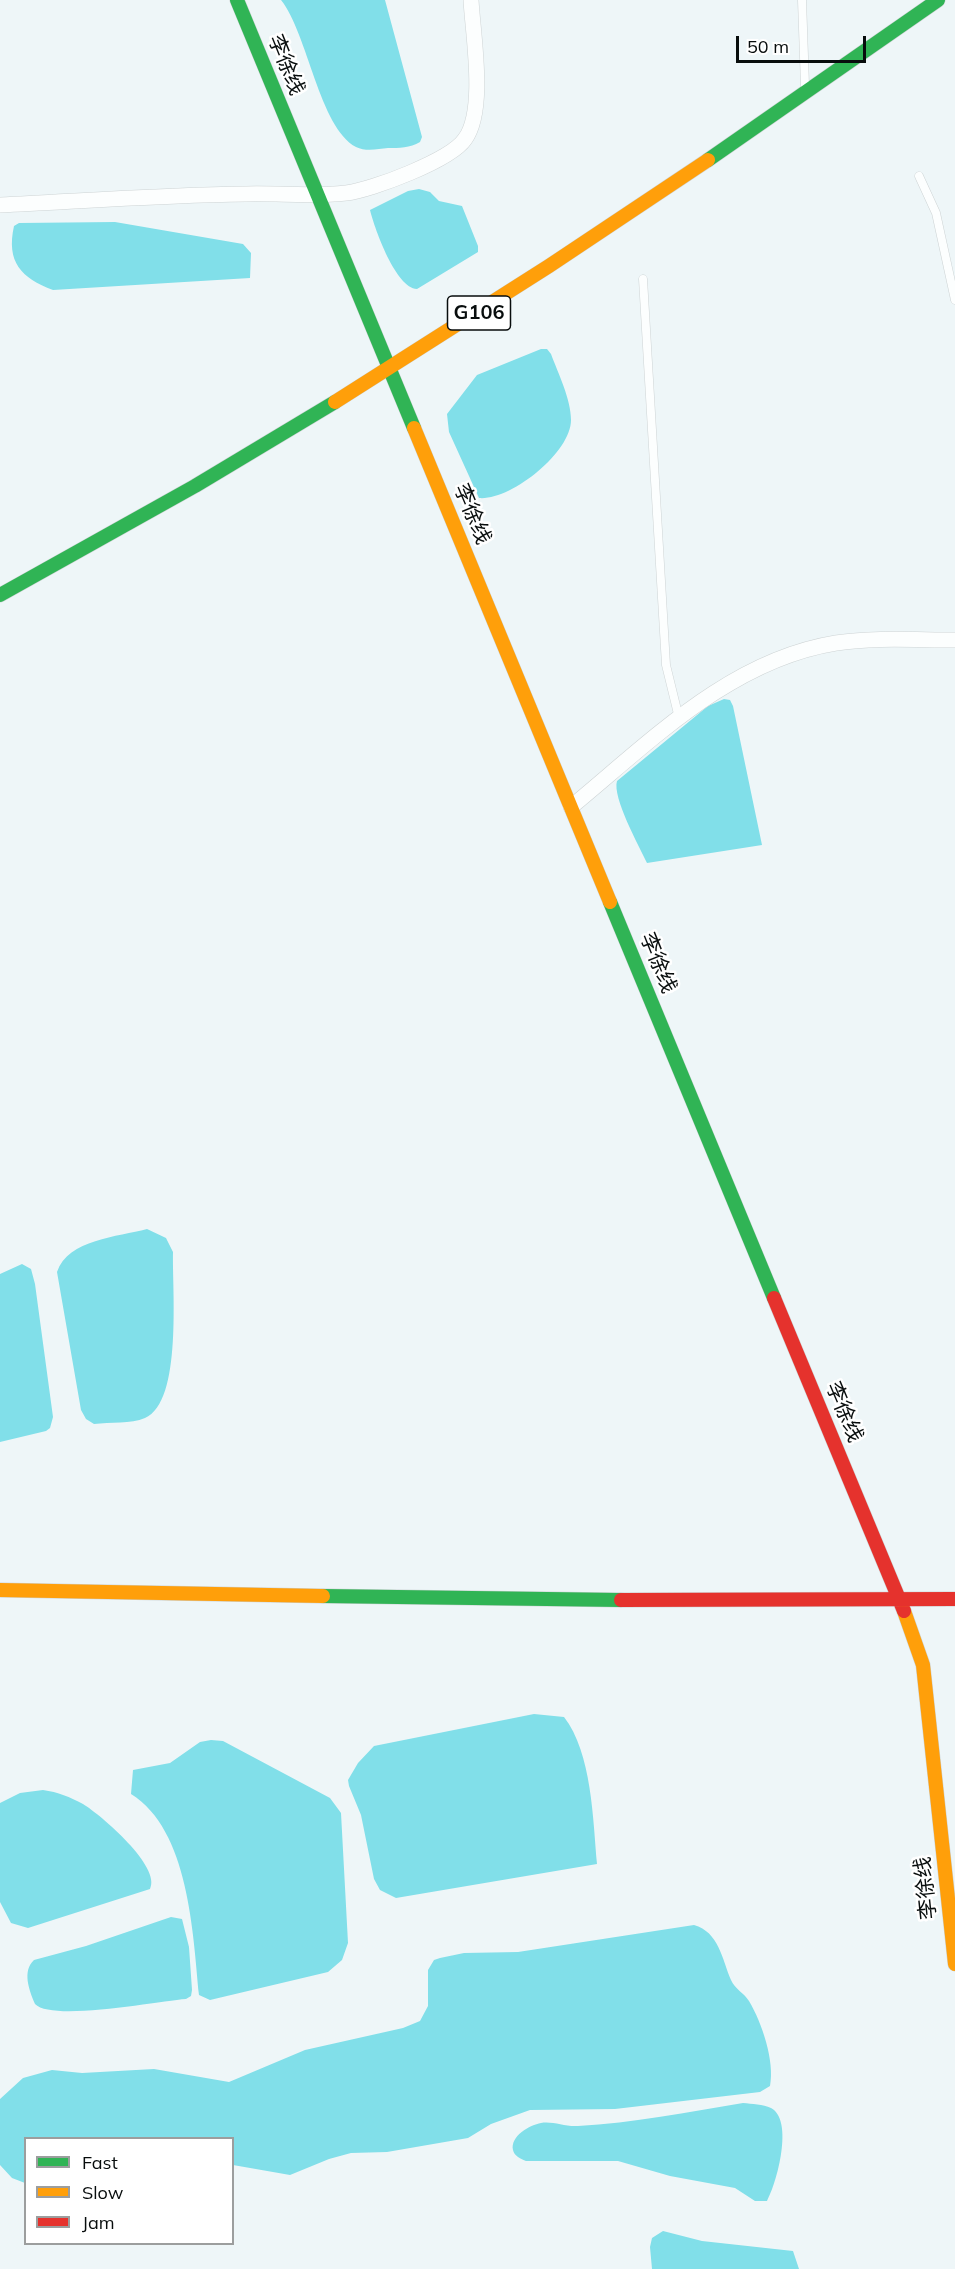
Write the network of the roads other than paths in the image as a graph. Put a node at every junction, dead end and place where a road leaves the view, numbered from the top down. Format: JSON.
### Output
{"nodes":[{"id":1,"x":237,"y":0,"type":"edge"},
{"id":2,"x":471,"y":0,"type":"edge"},
{"id":3,"x":802,"y":0,"type":"edge"},
{"id":4,"x":938,"y":0,"type":"edge"},
{"id":5,"x":806,"y":93,"type":"junction"},
{"id":6,"x":919,"y":176,"type":"dead end"},
{"id":7,"x":317,"y":195,"type":"junction"},
{"id":8,"x":0,"y":204,"type":"edge"},
{"id":9,"x":643,"y":279,"type":"dead end"},
{"id":10,"x":955,"y":300,"type":"edge"},
{"id":11,"x":389,"y":369,"type":"junction"},
{"id":12,"x":0,"y":595,"type":"edge"},
{"id":13,"x":955,"y":640,"type":"edge"},
{"id":14,"x":680,"y":718,"type":"junction"},
{"id":15,"x":571,"y":807,"type":"junction"},
{"id":16,"x":0,"y":1590,"type":"edge"},
{"id":17,"x":899,"y":1599,"type":"junction"},
{"id":18,"x":955,"y":1599,"type":"edge"},
{"id":19,"x":955,"y":1964,"type":"edge"}],
"edges":[{"from":1,"to":7,"type":"main road","name":"李徐线"},
{"from":2,"to":7,"type":"street"},
{"from":3,"to":5,"type":"lane"},
{"from":4,"to":5,"type":"main road","number":"G106"},
{"from":5,"to":11,"type":"main road","number":"G106"},
{"from":6,"to":10,"type":"lane"},
{"from":7,"to":8,"type":"street"},
{"from":7,"to":11,"type":"main road","name":"李徐线"},
{"from":9,"to":14,"type":"lane"},
{"from":11,"to":12,"type":"main road","number":"G106"},
{"from":11,"to":15,"type":"main road","name":"李徐线"},
{"from":13,"to":14,"type":"street"},
{"from":14,"to":15,"type":"street"},
{"from":15,"to":17,"type":"main road","name":"李徐线"},
{"from":16,"to":17,"type":"main road"},
{"from":17,"to":18,"type":"main road"},
{"from":17,"to":19,"type":"main road","name":"李徐线"}]}
